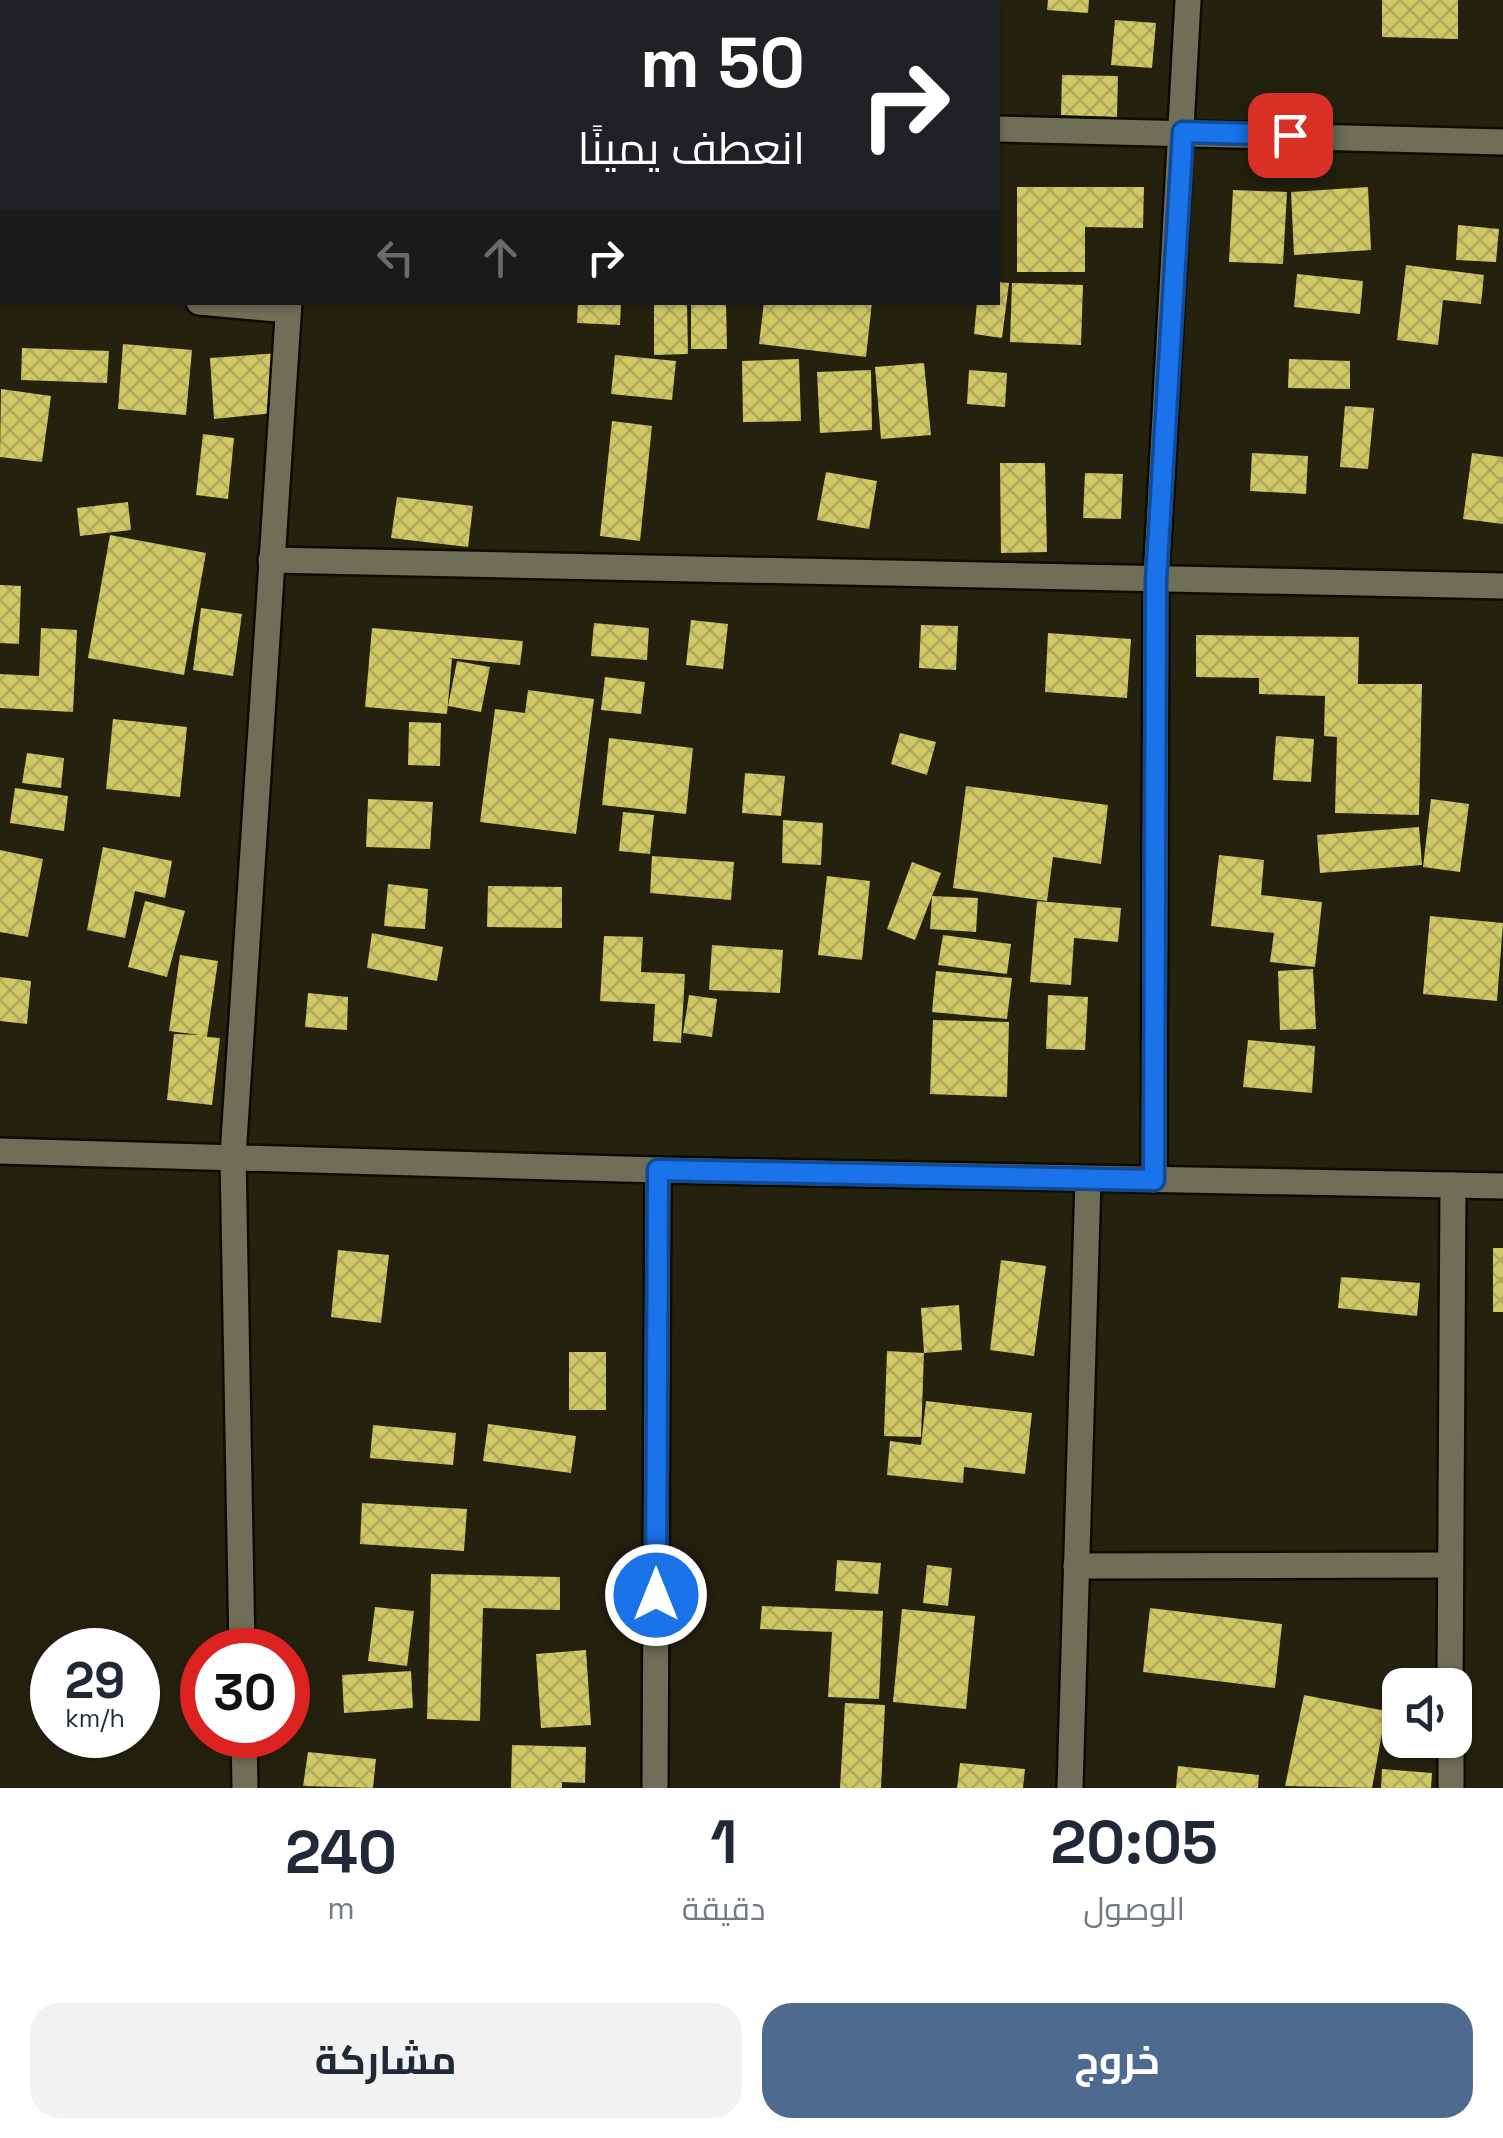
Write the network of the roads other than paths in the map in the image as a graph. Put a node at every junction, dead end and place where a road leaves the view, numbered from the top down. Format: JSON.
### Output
{"nodes":[{"id":1,"x":1188,"y":0,"type":"edge"},
{"id":2,"x":1000,"y":129,"type":"edge"},
{"id":3,"x":1183,"y":132,"type":"junction"},
{"id":4,"x":1503,"y":142,"type":"edge"},
{"id":5,"x":288,"y":306,"type":"edge"},
{"id":6,"x":272,"y":560,"type":"junction"},
{"id":7,"x":1156,"y":580,"type":"junction"},
{"id":8,"x":1503,"y":586,"type":"edge"},
{"id":9,"x":0,"y":1151,"type":"edge"},
{"id":10,"x":233,"y":1156,"type":"junction"},
{"id":11,"x":658,"y":1170,"type":"junction"},
{"id":12,"x":1088,"y":1180,"type":"junction"},
{"id":13,"x":1154,"y":1180,"type":"junction"},
{"id":14,"x":1453,"y":1185,"type":"junction"},
{"id":15,"x":1503,"y":1186,"type":"edge"},
{"id":16,"x":1449,"y":1564,"type":"junction"},
{"id":17,"x":1076,"y":1566,"type":"junction"},
{"id":18,"x":242,"y":1628,"type":"edge"},
{"id":19,"x":1450,"y":1668,"type":"edge"},
{"id":20,"x":244,"y":1758,"type":"edge"},
{"id":21,"x":1451,"y":1758,"type":"edge"},
{"id":22,"x":245,"y":1788,"type":"edge"},
{"id":23,"x":655,"y":1788,"type":"edge"},
{"id":24,"x":1070,"y":1788,"type":"edge"},
{"id":25,"x":1452,"y":1788,"type":"edge"}],
"edges":[{"from":1,"to":3,"type":"street"},
{"from":2,"to":3,"type":"street"},
{"from":3,"to":4,"type":"street"},
{"from":3,"to":7,"type":"street"},
{"from":5,"to":6,"type":"street"},
{"from":6,"to":7,"type":"street"},
{"from":6,"to":10,"type":"street"},
{"from":7,"to":8,"type":"street"},
{"from":7,"to":13,"type":"street"},
{"from":9,"to":10,"type":"street"},
{"from":10,"to":11,"type":"street"},
{"from":10,"to":18,"type":"street"},
{"from":11,"to":12,"type":"street"},
{"from":11,"to":23,"type":"street"},
{"from":12,"to":13,"type":"street"},
{"from":12,"to":17,"type":"street"},
{"from":13,"to":14,"type":"street"},
{"from":14,"to":15,"type":"street"},
{"from":14,"to":16,"type":"street"},
{"from":16,"to":17,"type":"street"},
{"from":16,"to":19,"type":"street"},
{"from":17,"to":24,"type":"street"},
{"from":20,"to":22,"type":"street"},
{"from":21,"to":25,"type":"street"}]}
